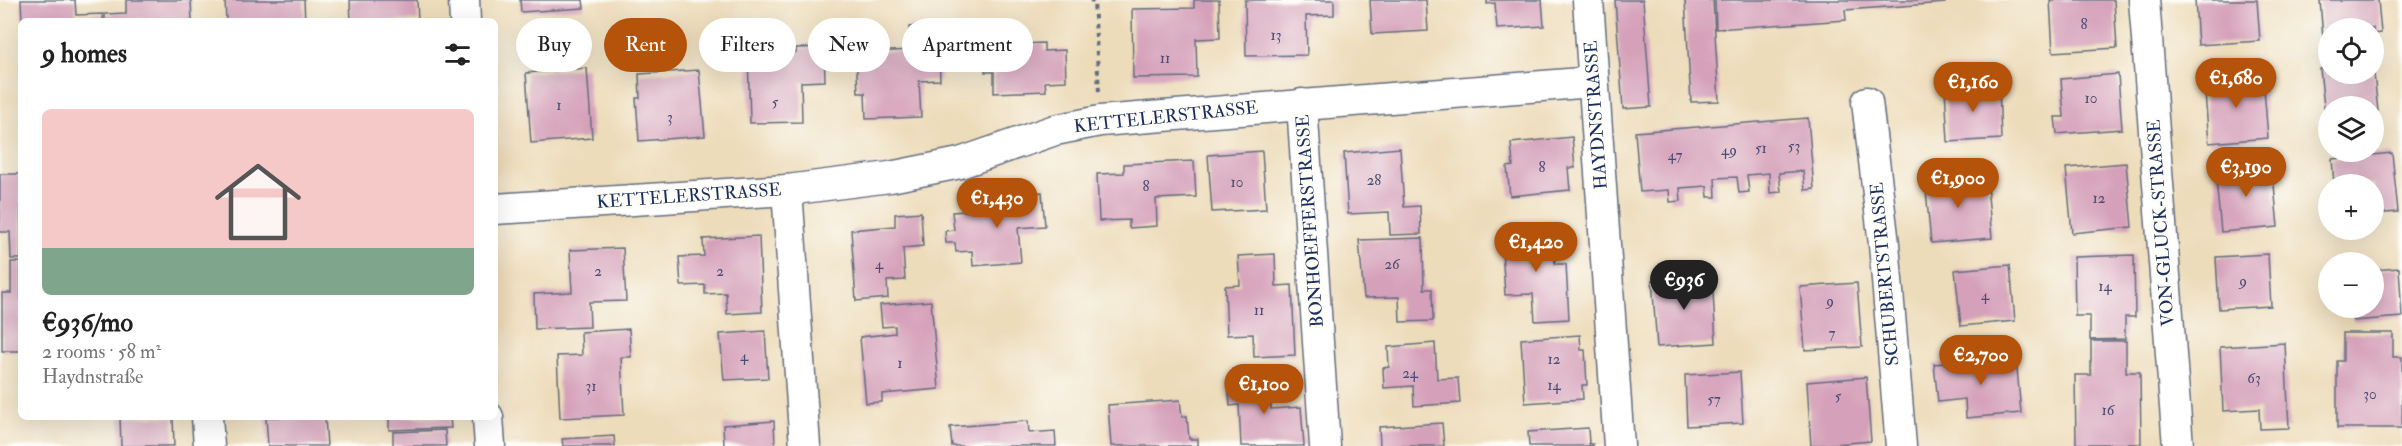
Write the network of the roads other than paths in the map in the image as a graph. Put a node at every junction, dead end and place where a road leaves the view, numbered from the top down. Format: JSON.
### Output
{"nodes":[{"id":1,"x":464,"y":0,"type":"edge"},
{"id":2,"x":1588,"y":0,"type":"edge"},
{"id":3,"x":2144,"y":0,"type":"edge"},
{"id":4,"x":465,"y":18,"type":"edge"},
{"id":5,"x":1593,"y":82,"type":"junction"},
{"id":6,"x":1868,"y":102,"type":"dead end"},
{"id":7,"x":1302,"y":104,"type":"junction"},
{"id":8,"x":787,"y":190,"type":"junction"},
{"id":9,"x":498,"y":209,"type":"edge"},
{"id":10,"x":207,"y":420,"type":"edge"},
{"id":11,"x":488,"y":420,"type":"edge"},
{"id":12,"x":209,"y":446,"type":"edge"},
{"id":13,"x":490,"y":446,"type":"edge"},
{"id":14,"x":805,"y":446,"type":"edge"},
{"id":15,"x":1325,"y":446,"type":"edge"},
{"id":16,"x":1619,"y":446,"type":"edge"},
{"id":17,"x":1901,"y":446,"type":"edge"},
{"id":18,"x":2178,"y":446,"type":"edge"}],
"edges":[{"from":1,"to":4,"type":"street"},
{"from":2,"to":5,"type":"street","name":"HAYDNSTRASSE"},
{"from":3,"to":18,"type":"street","name":"VON-GLUCK-STRASSE"},
{"from":5,"to":7,"type":"street","name":"KETTELERSTRASSE"},
{"from":5,"to":16,"type":"street","name":"HAYDNSTRASSE"},
{"from":6,"to":17,"type":"street","name":"SCHUBERTSTRASSE"},
{"from":7,"to":8,"type":"street","name":"KETTELERSTRASSE"},
{"from":7,"to":15,"type":"street","name":"BONHOEFFERSTRASSE"},
{"from":8,"to":9,"type":"street","name":"KETTELERSTRASSE"},
{"from":8,"to":14,"type":"street"},
{"from":10,"to":12,"type":"street"},
{"from":11,"to":13,"type":"street"}]}
